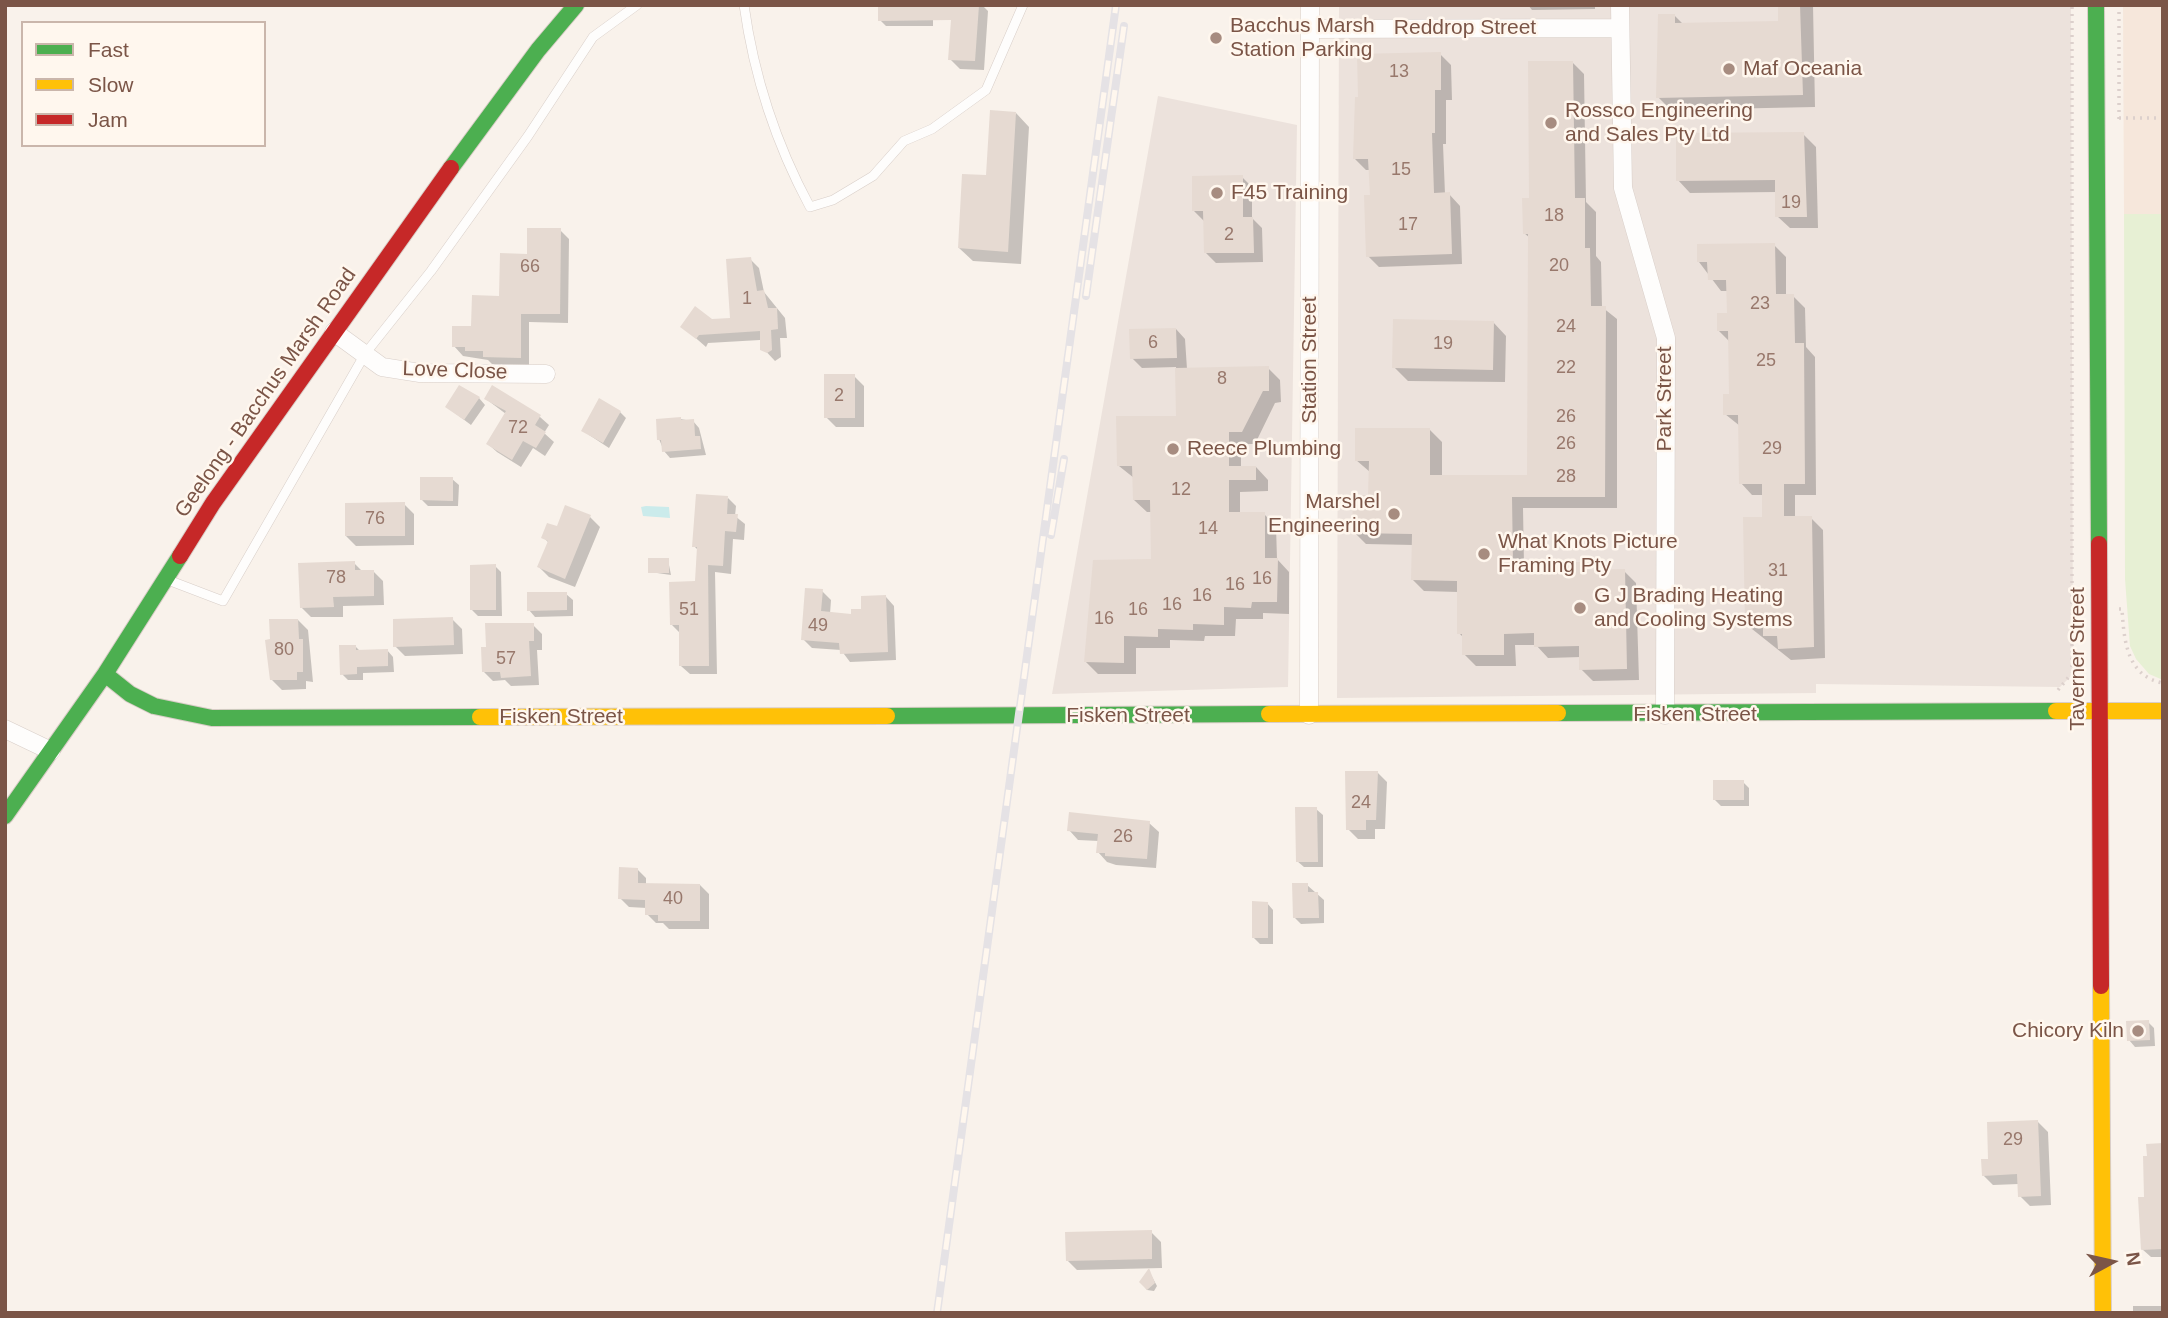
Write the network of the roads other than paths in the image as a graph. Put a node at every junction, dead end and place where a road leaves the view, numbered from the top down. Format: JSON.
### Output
{"nodes":[{"id":1,"x":576,"y":5,"type":"edge"},
{"id":2,"x":637,"y":5,"type":"edge"},
{"id":3,"x":744,"y":5,"type":"edge"},
{"id":4,"x":1023,"y":5,"type":"edge"},
{"id":5,"x":1310,"y":5,"type":"edge"},
{"id":6,"x":1620,"y":5,"type":"edge"},
{"id":7,"x":2096,"y":5,"type":"edge"},
{"id":8,"x":1620,"y":28,"type":"junction"},
{"id":9,"x":1310,"y":30,"type":"junction"},
{"id":10,"x":334,"y":332,"type":"junction"},
{"id":11,"x":365,"y":354,"type":"junction"},
{"id":12,"x":546,"y":374,"type":"dead end"},
{"id":13,"x":165,"y":579,"type":"junction"},
{"id":14,"x":104,"y":674,"type":"junction"},
{"id":15,"x":2099,"y":711,"type":"junction"},
{"id":16,"x":2163,"y":711,"type":"edge"},
{"id":17,"x":1308,"y":715,"type":"junction"},
{"id":18,"x":1665,"y":715,"type":"junction"},
{"id":19,"x":5,"y":729,"type":"edge"},
{"id":20,"x":51,"y":751,"type":"junction"},
{"id":21,"x":5,"y":816,"type":"edge"},
{"id":22,"x":2103,"y":1313,"type":"edge"}],
"edges":[{"from":1,"to":10,"type":"street","name":"Geelong - Bacchus Marsh Road"},
{"from":2,"to":11,"type":"lane"},
{"from":3,"to":4,"type":"lane"},
{"from":5,"to":9,"type":"street","name":"Station Street"},
{"from":6,"to":8,"type":"street","name":"Park Street"},
{"from":7,"to":15,"type":"street","name":"Taverner Street"},
{"from":8,"to":9,"type":"street","name":"Reddrop Street"},
{"from":8,"to":18,"type":"street","name":"Park Street"},
{"from":9,"to":17,"type":"street","name":"Station Street"},
{"from":10,"to":11,"type":"street","name":"Love Close"},
{"from":10,"to":13,"type":"street","name":"Geelong - Bacchus Marsh Road"},
{"from":11,"to":12,"type":"street","name":"Love Close"},
{"from":11,"to":13,"type":"lane"},
{"from":13,"to":14,"type":"street","name":"Geelong - Bacchus Marsh Road"},
{"from":14,"to":17,"type":"street","name":"Fisken Street"},
{"from":14,"to":20,"type":"street","name":"Geelong - Bacchus Marsh Road"},
{"from":15,"to":16,"type":"street","name":"Fisken Street"},
{"from":15,"to":18,"type":"street","name":"Fisken Street"},
{"from":15,"to":22,"type":"street","name":"Taverner Street"},
{"from":17,"to":18,"type":"street","name":"Fisken Street"},
{"from":19,"to":20,"type":"street"},
{"from":20,"to":21,"type":"street","name":"Geelong - Bacchus Marsh Road"}]}
